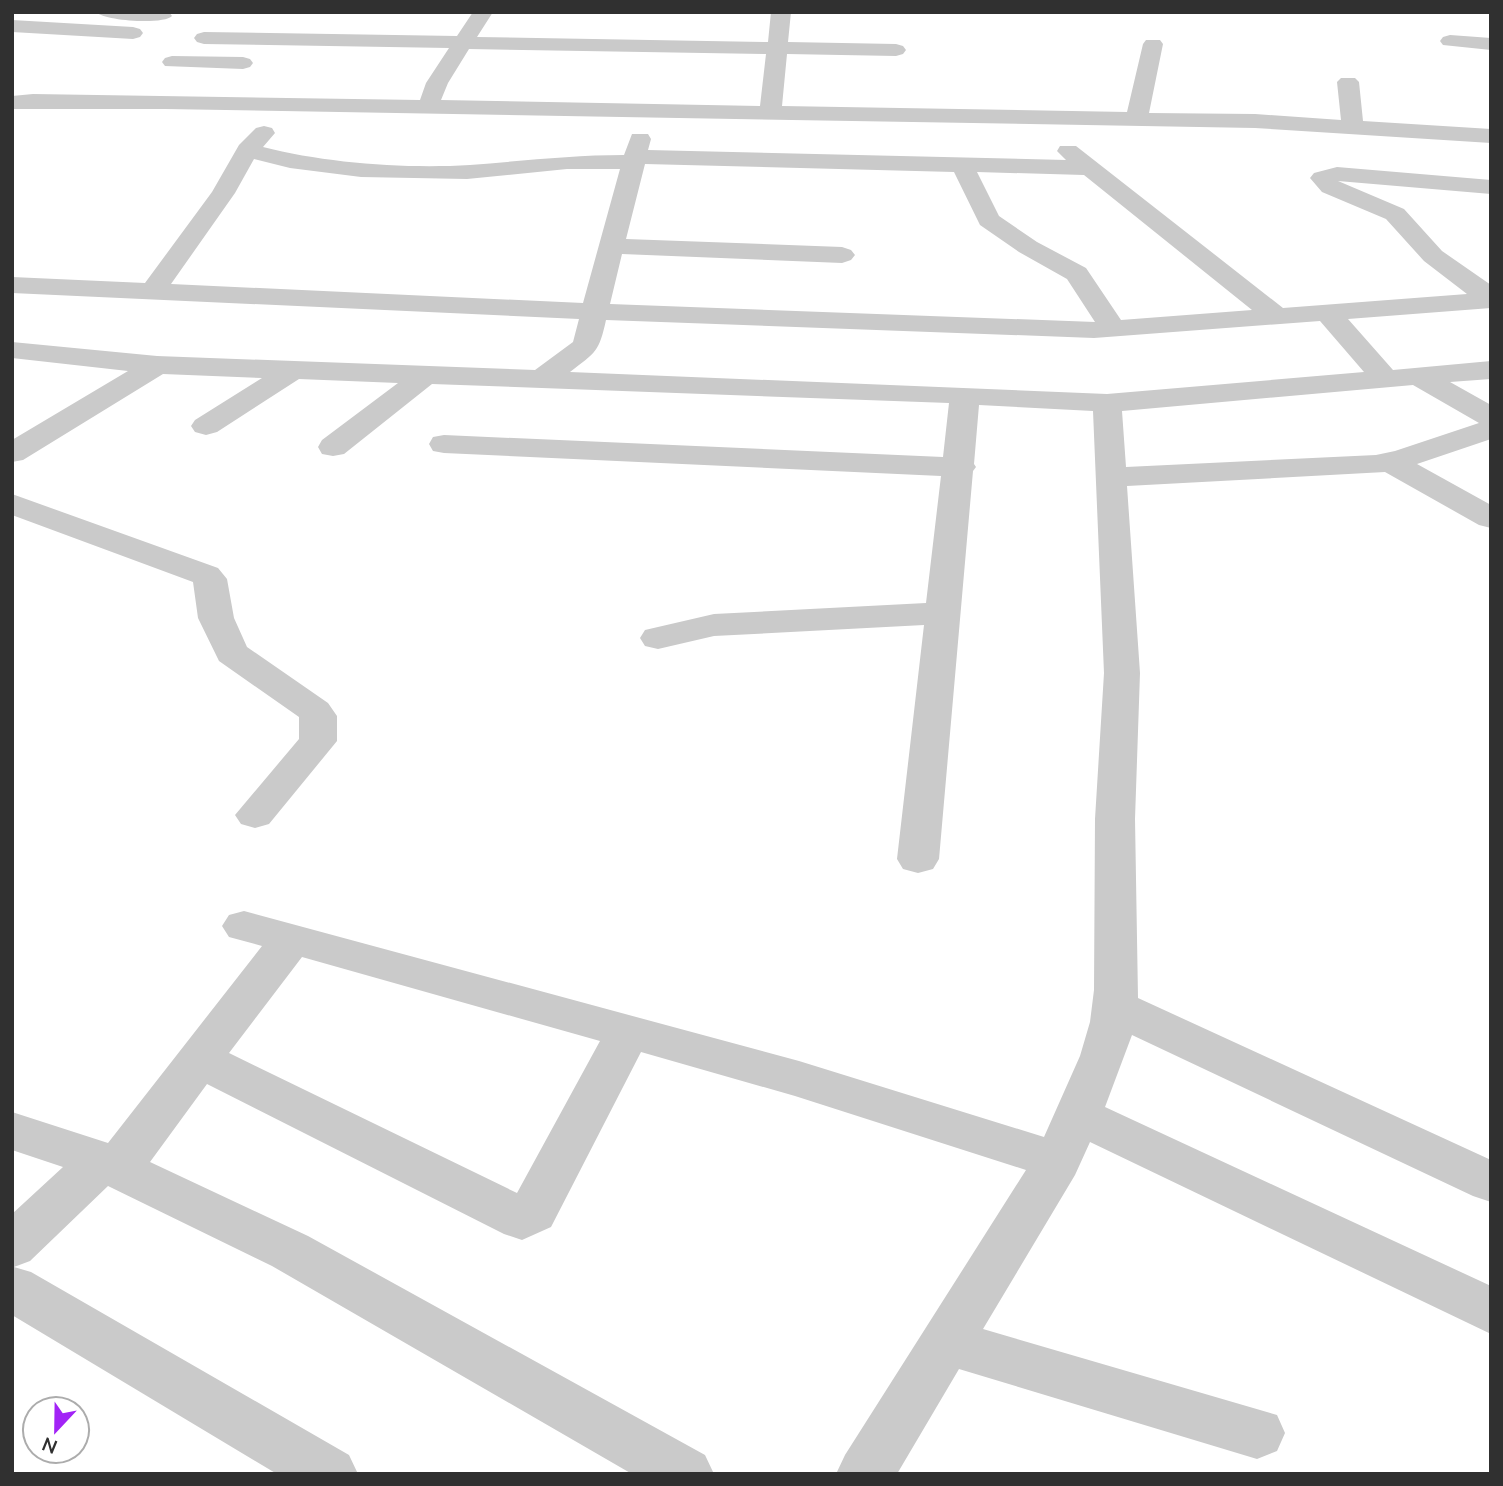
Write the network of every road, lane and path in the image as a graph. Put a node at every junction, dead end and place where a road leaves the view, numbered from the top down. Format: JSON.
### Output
{"nodes":[{"id":1,"x":72,"y":12,"type":"edge"},
{"id":2,"x":106,"y":12,"type":"edge"},
{"id":3,"x":162,"y":16,"type":"dead end"},
{"id":4,"x":481,"y":16,"type":"edge"},
{"id":5,"x":452,"y":19,"type":"dead end"},
{"id":6,"x":506,"y":20,"type":"dead end"},
{"id":7,"x":775,"y":20,"type":"edge"},
{"id":8,"x":226,"y":21,"type":"dead end"},
{"id":9,"x":804,"y":24,"type":"dead end"},
{"id":10,"x":12,"y":26,"type":"edge"},
{"id":11,"x":50,"y":28,"type":"junction"},
{"id":12,"x":133,"y":33,"type":"dead end"},
{"id":13,"x":204,"y":38,"type":"junction"},
{"id":14,"x":1450,"y":41,"type":"dead end"},
{"id":15,"x":464,"y":43,"type":"junction"},
{"id":16,"x":1153,"y":44,"type":"dead end"},
{"id":17,"x":1491,"y":44,"type":"edge"},
{"id":18,"x":18,"y":46,"type":"edge"},
{"id":19,"x":775,"y":48,"type":"junction"},
{"id":20,"x":106,"y":50,"type":"dead end"},
{"id":21,"x":896,"y":50,"type":"dead end"},
{"id":22,"x":269,"y":63,"type":"dead end"},
{"id":23,"x":421,"y":66,"type":"dead end"},
{"id":24,"x":449,"y":66,"type":"junction"},
{"id":25,"x":476,"y":67,"type":"dead end"},
{"id":26,"x":158,"y":81,"type":"junction"},
{"id":27,"x":1348,"y":82,"type":"dead end"},
{"id":28,"x":12,"y":103,"type":"edge"},
{"id":29,"x":293,"y":105,"type":"junction"},
{"id":30,"x":428,"y":107,"type":"junction"},
{"id":31,"x":648,"y":110,"type":"junction"},
{"id":32,"x":770,"y":112,"type":"junction"},
{"id":33,"x":1026,"y":116,"type":"junction"},
{"id":34,"x":1137,"y":118,"type":"junction"},
{"id":35,"x":1353,"y":127,"type":"junction"},
{"id":36,"x":1491,"y":136,"type":"edge"},
{"id":37,"x":247,"y":150,"type":"junction"},
{"id":38,"x":635,"y":160,"type":"junction"},
{"id":39,"x":962,"y":165,"type":"junction"},
{"id":40,"x":1088,"y":168,"type":"junction"},
{"id":41,"x":1491,"y":187,"type":"edge"},
{"id":42,"x":611,"y":246,"type":"junction"},
{"id":43,"x":842,"y":255,"type":"dead end"},
{"id":44,"x":12,"y":285,"type":"edge"},
{"id":45,"x":152,"y":292,"type":"junction"},
{"id":46,"x":1491,"y":299,"type":"edge"},
{"id":47,"x":594,"y":312,"type":"junction"},
{"id":48,"x":1328,"y":313,"type":"junction"},
{"id":49,"x":1278,"y":317,"type":"junction"},
{"id":50,"x":1114,"y":330,"type":"junction"},
{"id":51,"x":12,"y":350,"type":"edge"},
{"id":52,"x":49,"y":353,"type":"junction"},
{"id":53,"x":157,"y":365,"type":"junction"},
{"id":54,"x":295,"y":369,"type":"junction"},
{"id":55,"x":1491,"y":370,"type":"edge"},
{"id":56,"x":12,"y":373,"type":"edge"},
{"id":57,"x":427,"y":374,"type":"junction"},
{"id":58,"x":1418,"y":376,"type":"junction"},
{"id":59,"x":542,"y":379,"type":"junction"},
{"id":60,"x":1385,"y":379,"type":"junction"},
{"id":61,"x":965,"y":395,"type":"junction"},
{"id":62,"x":1107,"y":403,"type":"junction"},
{"id":63,"x":1491,"y":416,"type":"edge"},
{"id":64,"x":206,"y":426,"type":"dead end"},
{"id":65,"x":1491,"y":429,"type":"edge"},
{"id":66,"x":444,"y":443,"type":"dead end"},
{"id":67,"x":333,"y":447,"type":"dead end"},
{"id":68,"x":12,"y":453,"type":"edge"},
{"id":69,"x":1390,"y":462,"type":"junction"},
{"id":70,"x":960,"y":467,"type":"junction"},
{"id":71,"x":1112,"y":477,"type":"junction"},
{"id":72,"x":12,"y":504,"type":"edge"},
{"id":73,"x":1491,"y":518,"type":"edge"},
{"id":74,"x":944,"y":613,"type":"junction"},
{"id":75,"x":657,"y":638,"type":"dead end"},
{"id":76,"x":255,"y":815,"type":"dead end"},
{"id":77,"x":918,"y":859,"type":"dead end"},
{"id":78,"x":244,"y":926,"type":"dead end"},
{"id":79,"x":292,"y":939,"type":"junction"},
{"id":80,"x":1115,"y":1007,"type":"junction"},
{"id":81,"x":628,"y":1032,"type":"junction"},
{"id":82,"x":198,"y":1059,"type":"junction"},
{"id":83,"x":1078,"y":1115,"type":"junction"},
{"id":84,"x":12,"y":1131,"type":"edge"},
{"id":85,"x":1058,"y":1161,"type":"junction"},
{"id":86,"x":109,"y":1165,"type":"junction"},
{"id":87,"x":1491,"y":1182,"type":"edge"},
{"id":88,"x":12,"y":1246,"type":"edge"},
{"id":89,"x":12,"y":1288,"type":"edge"},
{"id":90,"x":1491,"y":1311,"type":"edge"},
{"id":91,"x":946,"y":1342,"type":"junction"},
{"id":92,"x":1258,"y":1433,"type":"dead end"},
{"id":93,"x":655,"y":1466,"type":"edge"},
{"id":94,"x":328,"y":1474,"type":"edge"},
{"id":95,"x":865,"y":1474,"type":"edge"}],
"edges":[{"from":1,"to":11,"type":"street"},
{"from":2,"to":3,"type":"street"},
{"from":4,"to":5,"type":"street"},
{"from":4,"to":6,"type":"street"},
{"from":4,"to":15,"type":"street"},
{"from":7,"to":9,"type":"street"},
{"from":7,"to":19,"type":"street"},
{"from":8,"to":13,"type":"street"},
{"from":10,"to":11,"type":"street"},
{"from":11,"to":12,"type":"street"},
{"from":11,"to":18,"type":"street"},
{"from":13,"to":15,"type":"street"},
{"from":13,"to":26,"type":"street"},
{"from":14,"to":17,"type":"street"},
{"from":15,"to":19,"type":"street"},
{"from":15,"to":24,"type":"street"},
{"from":16,"to":34,"type":"street"},
{"from":18,"to":20,"type":"street"},
{"from":19,"to":21,"type":"street"},
{"from":19,"to":32,"type":"street"},
{"from":22,"to":26,"type":"street"},
{"from":23,"to":24,"type":"street"},
{"from":24,"to":25,"type":"street"},
{"from":24,"to":30,"type":"street"},
{"from":26,"to":28,"type":"street"},
{"from":26,"to":29,"type":"street"},
{"from":27,"to":35,"type":"street"},
{"from":29,"to":30,"type":"street"},
{"from":29,"to":37,"type":"street"},
{"from":30,"to":31,"type":"street"},
{"from":31,"to":32,"type":"street"},
{"from":31,"to":38,"type":"street"},
{"from":32,"to":33,"type":"street"},
{"from":33,"to":34,"type":"street"},
{"from":33,"to":40,"type":"street"},
{"from":34,"to":35,"type":"street"},
{"from":35,"to":36,"type":"street"},
{"from":37,"to":38,"type":"street"},
{"from":37,"to":45,"type":"street"},
{"from":38,"to":39,"type":"street"},
{"from":38,"to":42,"type":"street"},
{"from":39,"to":40,"type":"street"},
{"from":39,"to":50,"type":"street"},
{"from":40,"to":49,"type":"street"},
{"from":41,"to":46,"type":"street"},
{"from":42,"to":43,"type":"street"},
{"from":42,"to":47,"type":"street"},
{"from":44,"to":45,"type":"street"},
{"from":45,"to":47,"type":"street"},
{"from":46,"to":48,"type":"street"},
{"from":47,"to":50,"type":"street"},
{"from":47,"to":59,"type":"street"},
{"from":48,"to":49,"type":"street"},
{"from":48,"to":60,"type":"street"},
{"from":49,"to":50,"type":"street"},
{"from":51,"to":52,"type":"street"},
{"from":52,"to":53,"type":"street"},
{"from":52,"to":56,"type":"street"},
{"from":53,"to":54,"type":"street"},
{"from":53,"to":68,"type":"street"},
{"from":54,"to":57,"type":"street"},
{"from":54,"to":64,"type":"street"},
{"from":55,"to":58,"type":"street"},
{"from":57,"to":59,"type":"street"},
{"from":57,"to":67,"type":"street"},
{"from":58,"to":60,"type":"street"},
{"from":58,"to":63,"type":"street"},
{"from":59,"to":61,"type":"street"},
{"from":60,"to":62,"type":"street"},
{"from":61,"to":62,"type":"street"},
{"from":61,"to":70,"type":"street"},
{"from":62,"to":71,"type":"street"},
{"from":65,"to":69,"type":"street"},
{"from":66,"to":70,"type":"street"},
{"from":69,"to":71,"type":"street"},
{"from":69,"to":73,"type":"street"},
{"from":70,"to":74,"type":"street"},
{"from":71,"to":80,"type":"street"},
{"from":72,"to":76,"type":"street"},
{"from":74,"to":75,"type":"street"},
{"from":74,"to":77,"type":"street"},
{"from":78,"to":79,"type":"street"},
{"from":79,"to":81,"type":"street"},
{"from":79,"to":82,"type":"street"},
{"from":80,"to":83,"type":"street"},
{"from":80,"to":87,"type":"street"},
{"from":81,"to":82,"type":"street"},
{"from":81,"to":85,"type":"street"},
{"from":82,"to":86,"type":"street"},
{"from":83,"to":85,"type":"street"},
{"from":83,"to":90,"type":"street"},
{"from":84,"to":86,"type":"street"},
{"from":85,"to":91,"type":"street"},
{"from":86,"to":88,"type":"street"},
{"from":86,"to":93,"type":"street"},
{"from":89,"to":94,"type":"street"},
{"from":91,"to":92,"type":"street"},
{"from":91,"to":95,"type":"street"}]}
